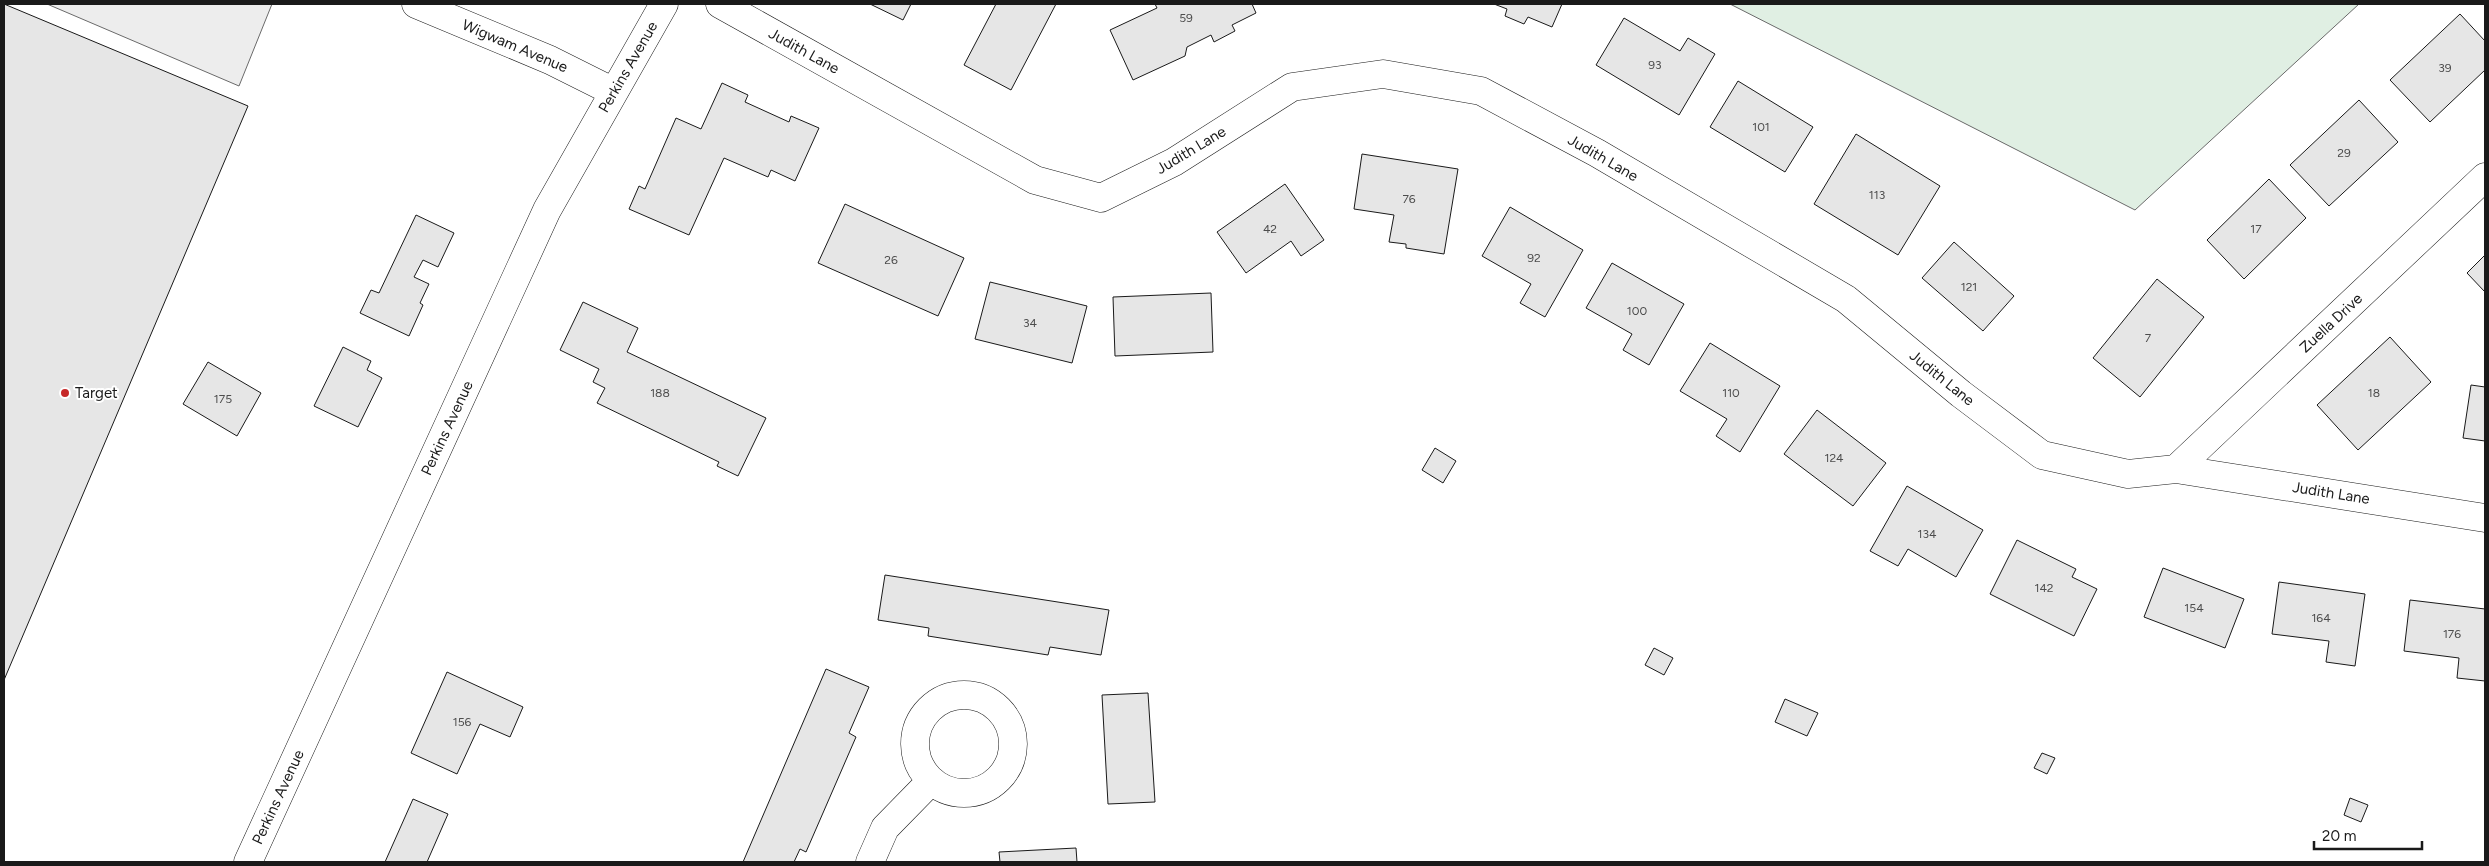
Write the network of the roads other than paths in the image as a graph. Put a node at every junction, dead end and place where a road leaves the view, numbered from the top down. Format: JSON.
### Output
{"nodes":[{"id":1,"x":416,"y":4,"type":"edge"},
{"id":2,"x":664,"y":4,"type":"edge"},
{"id":3,"x":720,"y":4,"type":"edge"},
{"id":4,"x":614,"y":92,"type":"junction"},
{"id":5,"x":2485,"y":177,"type":"edge"},
{"id":6,"x":2176,"y":469,"type":"junction"},
{"id":7,"x":2485,"y":518,"type":"edge"},
{"id":8,"x":931,"y":781,"type":"dead end"},
{"id":9,"x":248,"y":862,"type":"edge"},
{"id":10,"x":870,"y":862,"type":"edge"}],
"edges":[{"from":1,"to":4,"type":"street","name":"Wigwam Avenue"},
{"from":2,"to":4,"type":"street","name":"Perkins Avenue"},
{"from":3,"to":6,"type":"street","name":"Judith Lane"},
{"from":4,"to":9,"type":"street","name":"Perkins Avenue"},
{"from":5,"to":6,"type":"street","name":"Zuella Drive"},
{"from":6,"to":7,"type":"street","name":"Judith Lane"},
{"from":8,"to":10,"type":"street"}]}
